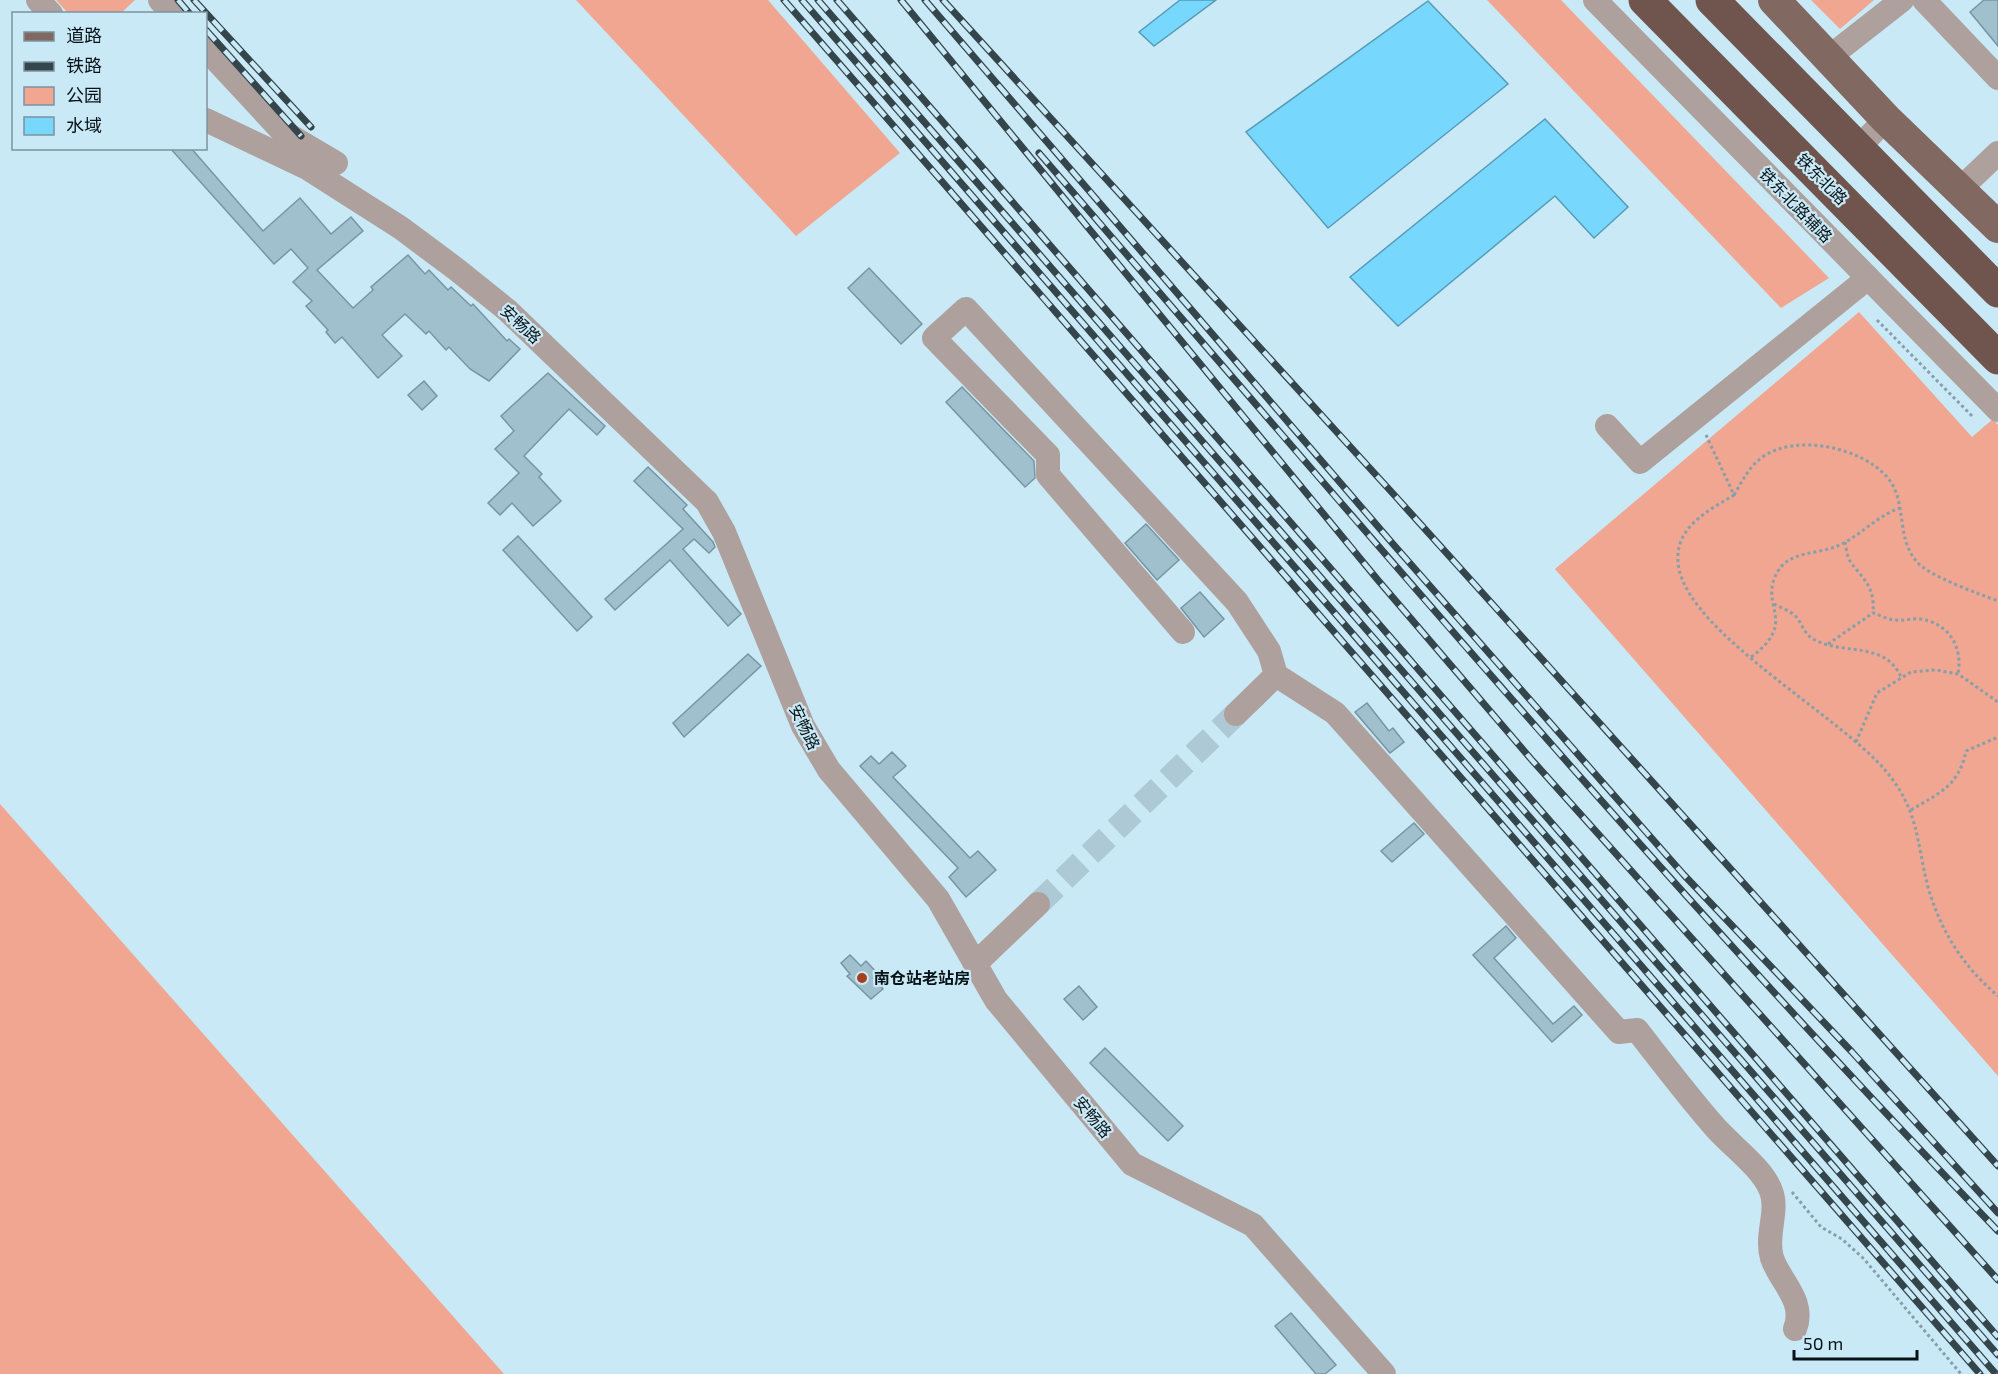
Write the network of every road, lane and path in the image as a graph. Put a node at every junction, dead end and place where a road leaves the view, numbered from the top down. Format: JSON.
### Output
{"nodes":[{"id":1,"x":38,"y":0,"type":"edge"},
{"id":2,"x":160,"y":0,"type":"edge"},
{"id":3,"x":1595,"y":0,"type":"edge"},
{"id":4,"x":1645,"y":0,"type":"edge"},
{"id":5,"x":1712,"y":0,"type":"edge"},
{"id":6,"x":1774,"y":0,"type":"edge"},
{"id":7,"x":1902,"y":0,"type":"edge"},
{"id":8,"x":1924,"y":0,"type":"edge"},
{"id":9,"x":49,"y":12,"type":"edge"},
{"id":10,"x":171,"y":12,"type":"edge"},
{"id":11,"x":207,"y":50,"type":"edge"},
{"id":12,"x":1828,"y":58,"type":"junction"},
{"id":13,"x":1998,"y":78,"type":"edge"},
{"id":14,"x":1886,"y":119,"type":"junction"},
{"id":15,"x":207,"y":120,"type":"edge"},
{"id":16,"x":1858,"y":148,"type":"junction"},
{"id":17,"x":1998,"y":153,"type":"edge"},
{"id":18,"x":336,"y":164,"type":"dead end"},
{"id":19,"x":1959,"y":190,"type":"junction"},
{"id":20,"x":1998,"y":227,"type":"edge"},
{"id":21,"x":1868,"y":278,"type":"junction"},
{"id":22,"x":1998,"y":291,"type":"edge"},
{"id":23,"x":1877,"y":320,"type":"dead end"},
{"id":24,"x":1998,"y":358,"type":"edge"},
{"id":25,"x":1998,"y":410,"type":"edge"},
{"id":26,"x":1697,"y":417,"type":"junction"},
{"id":27,"x":1974,"y":418,"type":"dead end"},
{"id":28,"x":1607,"y":426,"type":"dead end"},
{"id":29,"x":1734,"y":495,"type":"junction"},
{"id":30,"x":1900,"y":508,"type":"junction"},
{"id":31,"x":1845,"y":541,"type":"junction"},
{"id":32,"x":1998,"y":601,"type":"edge"},
{"id":33,"x":1774,"y":604,"type":"junction"},
{"id":34,"x":1873,"y":613,"type":"junction"},
{"id":35,"x":1183,"y":632,"type":"dead end"},
{"id":36,"x":1828,"y":644,"type":"junction"},
{"id":37,"x":1751,"y":657,"type":"junction"},
{"id":38,"x":1958,"y":674,"type":"junction"},
{"id":39,"x":1276,"y":675,"type":"junction"},
{"id":40,"x":1901,"y":678,"type":"junction"},
{"id":41,"x":1998,"y":702,"type":"edge"},
{"id":42,"x":1236,"y":714,"type":"tunnel mouth"},
{"id":43,"x":1998,"y":737,"type":"edge"},
{"id":44,"x":1856,"y":743,"type":"junction"},
{"id":45,"x":1911,"y":810,"type":"junction"},
{"id":46,"x":1038,"y":904,"type":"tunnel mouth"},
{"id":47,"x":975,"y":964,"type":"junction"},
{"id":48,"x":1998,"y":996,"type":"edge"},
{"id":49,"x":1767,"y":1184,"type":"junction"},
{"id":50,"x":1796,"y":1329,"type":"dead end"},
{"id":51,"x":1384,"y":1374,"type":"edge"},
{"id":52,"x":1961,"y":1374,"type":"edge"}],
"edges":[{"from":1,"to":9,"type":"street"},
{"from":2,"to":10,"type":"street"},
{"from":3,"to":21,"type":"street","name":"铁东北路辅路"},
{"from":4,"to":24,"type":"highway","name":"铁东北路"},
{"from":5,"to":16,"type":"highway"},
{"from":6,"to":12,"type":"main road"},
{"from":7,"to":12,"type":"street"},
{"from":8,"to":13,"type":"street"},
{"from":11,"to":18,"type":"street"},
{"from":12,"to":14,"type":"main road"},
{"from":14,"to":16,"type":"street"},
{"from":14,"to":19,"type":"main road"},
{"from":15,"to":47,"type":"street","name":"安畅路"},
{"from":16,"to":22,"type":"highway"},
{"from":17,"to":19,"type":"street"},
{"from":19,"to":20,"type":"main road"},
{"from":21,"to":25,"type":"street","name":"铁东北路辅路"},
{"from":21,"to":26,"type":"street"},
{"from":23,"to":27,"type":"path"},
{"from":26,"to":28,"type":"street"},
{"from":26,"to":29,"type":"path"},
{"from":29,"to":30,"type":"path"},
{"from":29,"to":37,"type":"path"},
{"from":30,"to":31,"type":"path"},
{"from":30,"to":32,"type":"path"},
{"from":31,"to":33,"type":"path"},
{"from":31,"to":34,"type":"path"},
{"from":33,"to":36,"type":"path"},
{"from":33,"to":37,"type":"path"},
{"from":34,"to":36,"type":"path"},
{"from":34,"to":38,"type":"path"},
{"from":35,"to":39,"type":"street"},
{"from":36,"to":40,"type":"path"},
{"from":37,"to":44,"type":"path"},
{"from":38,"to":40,"type":"path"},
{"from":38,"to":41,"type":"path"},
{"from":39,"to":42,"type":"street"},
{"from":39,"to":49,"type":"street"},
{"from":40,"to":44,"type":"path"},
{"from":43,"to":45,"type":"path"},
{"from":44,"to":45,"type":"path"},
{"from":45,"to":48,"type":"path"},
{"from":46,"to":47,"type":"street"},
{"from":47,"to":51,"type":"street","name":"安畅路"},
{"from":49,"to":50,"type":"street"},
{"from":49,"to":52,"type":"path"}]}
